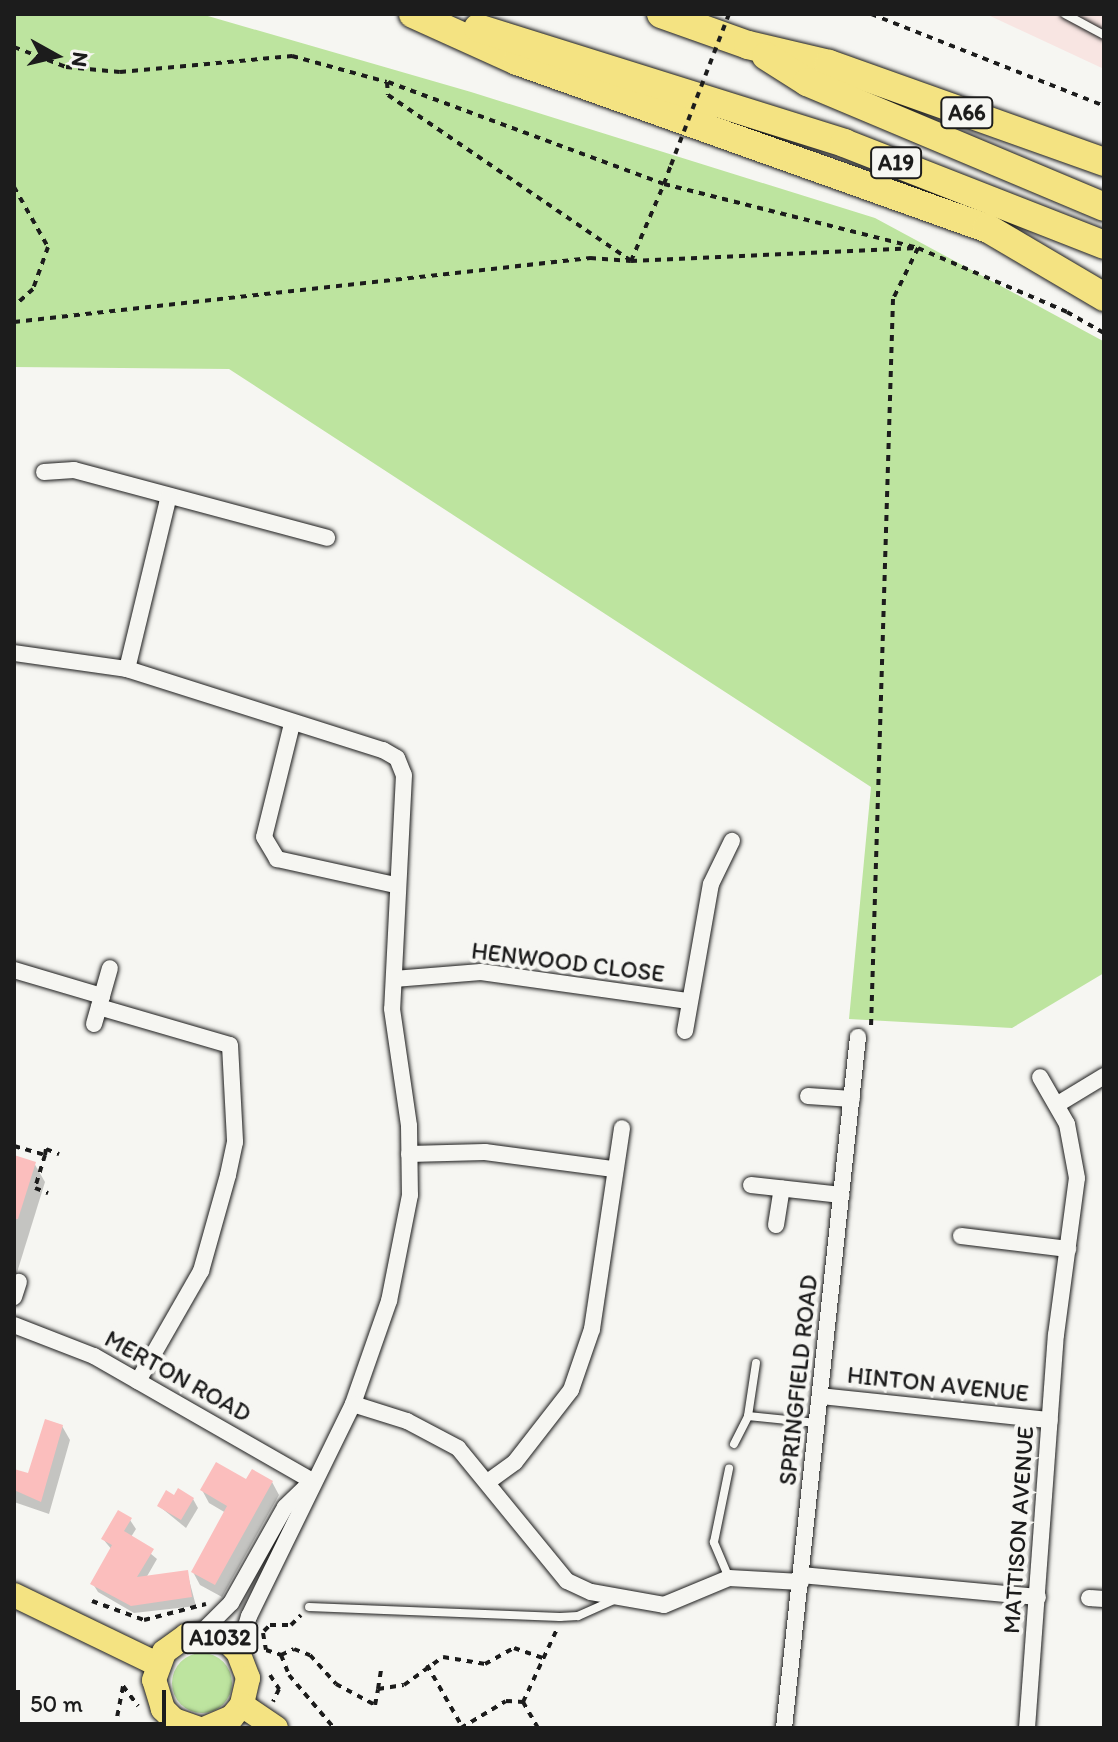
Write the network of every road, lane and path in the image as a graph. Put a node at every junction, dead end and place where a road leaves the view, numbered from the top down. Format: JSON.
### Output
{"nodes":[{"id":1,"x":413,"y":14,"type":"edge"},
{"id":2,"x":424,"y":14,"type":"edge"},
{"id":3,"x":661,"y":14,"type":"edge"},
{"id":4,"x":729,"y":14,"type":"edge"},
{"id":5,"x":871,"y":14,"type":"edge"},
{"id":6,"x":1065,"y":14,"type":"edge"},
{"id":7,"x":1104,"y":35,"type":"edge"},
{"id":8,"x":748,"y":45,"type":"junction"},
{"id":9,"x":14,"y":47,"type":"edge"},
{"id":10,"x":387,"y":82,"type":"junction"},
{"id":11,"x":683,"y":93,"type":"junction"},
{"id":12,"x":1104,"y":106,"type":"edge"},
{"id":13,"x":1104,"y":162,"type":"edge"},
{"id":14,"x":664,"y":184,"type":"junction"},
{"id":15,"x":14,"y":187,"type":"edge"},
{"id":16,"x":889,"y":192,"type":"junction"},
{"id":17,"x":1104,"y":207,"type":"edge"},
{"id":18,"x":1104,"y":245,"type":"edge"},
{"id":19,"x":918,"y":248,"type":"junction"},
{"id":20,"x":631,"y":261,"type":"junction"},
{"id":21,"x":1104,"y":297,"type":"edge"},
{"id":22,"x":14,"y":306,"type":"edge"},
{"id":23,"x":14,"y":322,"type":"edge"},
{"id":24,"x":1104,"y":333,"type":"edge"},
{"id":25,"x":44,"y":472,"type":"dead end"},
{"id":26,"x":169,"y":496,"type":"junction"},
{"id":27,"x":327,"y":538,"type":"dead end"},
{"id":28,"x":14,"y":653,"type":"edge"},
{"id":29,"x":127,"y":669,"type":"junction"},
{"id":30,"x":292,"y":724,"type":"junction"},
{"id":31,"x":732,"y":841,"type":"dead end"},
{"id":32,"x":395,"y":885,"type":"junction"},
{"id":33,"x":110,"y":968,"type":"dead end"},
{"id":34,"x":14,"y":970,"type":"edge"},
{"id":35,"x":394,"y":979,"type":"junction"},
{"id":36,"x":100,"y":1001,"type":"junction"},
{"id":37,"x":687,"y":1001,"type":"junction"},
{"id":38,"x":94,"y":1024,"type":"dead end"},
{"id":39,"x":685,"y":1031,"type":"dead end"},
{"id":40,"x":858,"y":1037,"type":"joint"},
{"id":41,"x":1104,"y":1076,"type":"edge"},
{"id":42,"x":1040,"y":1077,"type":"dead end"},
{"id":43,"x":808,"y":1096,"type":"dead end"},
{"id":44,"x":852,"y":1099,"type":"junction"},
{"id":45,"x":1058,"y":1104,"type":"junction"},
{"id":46,"x":622,"y":1128,"type":"dead end"},
{"id":47,"x":14,"y":1146,"type":"edge"},
{"id":48,"x":59,"y":1154,"type":"dead end"},
{"id":49,"x":409,"y":1154,"type":"junction"},
{"id":50,"x":45,"y":1155,"type":"junction"},
{"id":51,"x":612,"y":1169,"type":"junction"},
{"id":52,"x":751,"y":1185,"type":"dead end"},
{"id":53,"x":782,"y":1188,"type":"junction"},
{"id":54,"x":48,"y":1193,"type":"dead end"},
{"id":55,"x":841,"y":1195,"type":"junction"},
{"id":56,"x":776,"y":1225,"type":"dead end"},
{"id":57,"x":961,"y":1236,"type":"dead end"},
{"id":58,"x":1068,"y":1249,"type":"junction"},
{"id":59,"x":14,"y":1325,"type":"edge"},
{"id":60,"x":756,"y":1363,"type":"dead end"},
{"id":61,"x":138,"y":1381,"type":"junction"},
{"id":62,"x":820,"y":1396,"type":"junction"},
{"id":63,"x":353,"y":1404,"type":"junction"},
{"id":64,"x":748,"y":1416,"type":"junction"},
{"id":65,"x":1050,"y":1420,"type":"junction"},
{"id":66,"x":818,"y":1423,"type":"junction"},
{"id":67,"x":734,"y":1444,"type":"dead end"},
{"id":68,"x":729,"y":1469,"type":"dead end"},
{"id":69,"x":312,"y":1481,"type":"junction"},
{"id":70,"x":489,"y":1481,"type":"junction"},
{"id":71,"x":801,"y":1578,"type":"junction"},
{"id":72,"x":722,"y":1581,"type":"junction"},
{"id":73,"x":14,"y":1595,"type":"edge"},
{"id":74,"x":1038,"y":1597,"type":"junction"},
{"id":75,"x":615,"y":1600,"type":"junction"},
{"id":76,"x":309,"y":1607,"type":"joint"},
{"id":77,"x":560,"y":1617,"type":"junction"},
{"id":78,"x":200,"y":1634,"type":"junction"},
{"id":79,"x":238,"y":1652,"type":"junction"},
{"id":80,"x":281,"y":1655,"type":"junction"},
{"id":81,"x":546,"y":1659,"type":"junction"},
{"id":82,"x":157,"y":1664,"type":"junction"},
{"id":83,"x":427,"y":1665,"type":"junction"},
{"id":84,"x":381,"y":1669,"type":"dead end"},
{"id":85,"x":123,"y":1686,"type":"dead end"},
{"id":86,"x":378,"y":1689,"type":"junction"},
{"id":87,"x":523,"y":1702,"type":"junction"},
{"id":88,"x":242,"y":1705,"type":"junction"},
{"id":89,"x":115,"y":1728,"type":"edge"},
{"id":90,"x":197,"y":1728,"type":"edge"},
{"id":91,"x":206,"y":1728,"type":"edge"},
{"id":92,"x":276,"y":1728,"type":"edge"},
{"id":93,"x":334,"y":1728,"type":"edge"},
{"id":94,"x":462,"y":1728,"type":"edge"},
{"id":95,"x":538,"y":1728,"type":"edge"},
{"id":96,"x":784,"y":1728,"type":"edge"},
{"id":97,"x":1027,"y":1728,"type":"edge"}],
"edges":[{"from":1,"to":16,"type":"highway","number":"A19"},
{"from":2,"to":11,"type":"highway","number":"A19"},
{"from":3,"to":8,"type":"highway","number":"A19"},
{"from":4,"to":14,"type":"path","bridge":true},
{"from":5,"to":12,"type":"path"},
{"from":6,"to":7,"type":"lane"},
{"from":8,"to":13,"type":"highway","number":"A66"},
{"from":8,"to":17,"type":"highway","number":"A19"},
{"from":9,"to":10,"type":"path"},
{"from":10,"to":14,"type":"path"},
{"from":10,"to":20,"type":"path"},
{"from":11,"to":16,"type":"highway","number":"A19"},
{"from":11,"to":18,"type":"highway","number":"A19"},
{"from":14,"to":19,"type":"path"},
{"from":14,"to":20,"type":"path"},
{"from":15,"to":22,"type":"path"},
{"from":16,"to":21,"type":"highway","number":"A19"},
{"from":19,"to":20,"type":"path"},
{"from":19,"to":24,"type":"path"},
{"from":19,"to":40,"type":"path"},
{"from":20,"to":23,"type":"path"},
{"from":25,"to":26,"type":"street"},
{"from":26,"to":27,"type":"street"},
{"from":26,"to":29,"type":"street"},
{"from":28,"to":29,"type":"street"},
{"from":29,"to":30,"type":"street"},
{"from":30,"to":32,"type":"street"},
{"from":30,"to":32,"type":"street"},
{"from":31,"to":37,"type":"street"},
{"from":32,"to":35,"type":"street"},
{"from":33,"to":36,"type":"street"},
{"from":34,"to":36,"type":"street"},
{"from":35,"to":37,"type":"street","name":"HENWOOD CLOSE"},
{"from":35,"to":49,"type":"street"},
{"from":36,"to":38,"type":"street"},
{"from":36,"to":61,"type":"street"},
{"from":37,"to":39,"type":"street"},
{"from":40,"to":44,"type":"street","name":"SPRINGFIELD ROAD"},
{"from":41,"to":45,"type":"street"},
{"from":42,"to":45,"type":"street","name":"MATTISON AVENUE"},
{"from":43,"to":44,"type":"street"},
{"from":44,"to":55,"type":"street","name":"SPRINGFIELD ROAD"},
{"from":45,"to":58,"type":"street","name":"MATTISON AVENUE"},
{"from":46,"to":51,"type":"street"},
{"from":47,"to":50,"type":"path"},
{"from":48,"to":50,"type":"path"},
{"from":49,"to":51,"type":"street"},
{"from":49,"to":63,"type":"street"},
{"from":50,"to":54,"type":"path"},
{"from":51,"to":70,"type":"street"},
{"from":52,"to":53,"type":"street"},
{"from":53,"to":55,"type":"street"},
{"from":53,"to":56,"type":"street"},
{"from":55,"to":62,"type":"street","name":"SPRINGFIELD ROAD"},
{"from":57,"to":58,"type":"street"},
{"from":58,"to":65,"type":"street","name":"MATTISON AVENUE"},
{"from":59,"to":61,"type":"street","name":"MERTON ROAD"},
{"from":60,"to":64,"type":"lane"},
{"from":61,"to":69,"type":"street","name":"MERTON ROAD"},
{"from":62,"to":65,"type":"street","name":"HINTON AVENUE"},
{"from":62,"to":66,"type":"street","name":"SPRINGFIELD ROAD"},
{"from":63,"to":69,"type":"street"},
{"from":63,"to":70,"type":"street"},
{"from":64,"to":66,"type":"lane"},
{"from":64,"to":67,"type":"lane"},
{"from":65,"to":74,"type":"street","name":"MATTISON AVENUE"},
{"from":66,"to":71,"type":"street","name":"SPRINGFIELD ROAD"},
{"from":68,"to":72,"type":"lane"},
{"from":69,"to":78,"type":"street"},
{"from":69,"to":79,"type":"street"},
{"from":70,"to":75,"type":"street"},
{"from":71,"to":72,"type":"street"},
{"from":71,"to":74,"type":"street"},
{"from":71,"to":96,"type":"street","name":"SPRINGFIELD ROAD"},
{"from":72,"to":75,"type":"street"},
{"from":73,"to":82,"type":"main road","number":"A1032"},
{"from":74,"to":97,"type":"street","name":"MATTISON AVENUE"},
{"from":75,"to":77,"type":"lane"},
{"from":76,"to":77,"type":"lane"},
{"from":76,"to":80,"type":"path"},
{"from":77,"to":81,"type":"path"},
{"from":78,"to":79,"type":"main road","number":"A1032"},
{"from":78,"to":82,"type":"main road","number":"A1032"},
{"from":79,"to":88,"type":"main road","number":"A1032"},
{"from":80,"to":86,"type":"path"},
{"from":80,"to":93,"type":"path"},
{"from":81,"to":83,"type":"path"},
{"from":81,"to":87,"type":"path"},
{"from":82,"to":90,"type":"main road","number":"A1032"},
{"from":83,"to":86,"type":"path"},
{"from":83,"to":94,"type":"path"},
{"from":84,"to":86,"type":"path"},
{"from":85,"to":89,"type":"path"},
{"from":87,"to":94,"type":"path"},
{"from":87,"to":95,"type":"path"},
{"from":88,"to":91,"type":"main road"},
{"from":88,"to":92,"type":"main road"}]}
